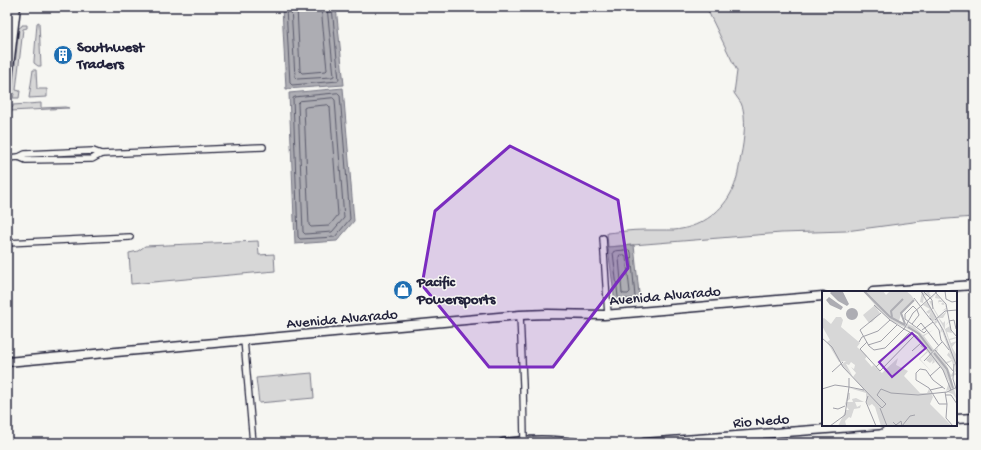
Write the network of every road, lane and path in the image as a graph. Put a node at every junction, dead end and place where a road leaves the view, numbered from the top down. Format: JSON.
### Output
{"nodes":[{"id":1,"x":16,"y":7,"type":"edge"},
{"id":2,"x":7,"y":83,"type":"edge"},
{"id":3,"x":263,"y":147,"type":"dead end"},
{"id":4,"x":7,"y":158,"type":"edge"},
{"id":5,"x":130,"y":238,"type":"dead end"},
{"id":6,"x":603,"y":238,"type":"dead end"},
{"id":7,"x":7,"y":243,"type":"edge"},
{"id":8,"x":974,"y":285,"type":"edge"},
{"id":9,"x":887,"y":291,"type":"edge"},
{"id":10,"x":822,"y":296,"type":"edge"},
{"id":11,"x":520,"y":315,"type":"junction"},
{"id":12,"x":608,"y":315,"type":"junction"},
{"id":13,"x":244,"y":340,"type":"junction"},
{"id":14,"x":7,"y":362,"type":"edge"},
{"id":15,"x":974,"y":418,"type":"edge"},
{"id":16,"x":957,"y":419,"type":"edge"},
{"id":17,"x":867,"y":426,"type":"edge"},
{"id":18,"x":524,"y":441,"type":"junction"},
{"id":19,"x":668,"y":442,"type":"edge"},
{"id":20,"x":253,"y":443,"type":"edge"},
{"id":21,"x":503,"y":443,"type":"edge"},
{"id":22,"x":574,"y":443,"type":"edge"},
{"id":23,"x":644,"y":443,"type":"edge"}],
"edges":[{"from":1,"to":2,"type":"street"},
{"from":3,"to":4,"type":"street"},
{"from":5,"to":7,"type":"street"},
{"from":6,"to":12,"type":"street"},
{"from":8,"to":9,"type":"street"},
{"from":10,"to":12,"type":"street","name":"Avenida Alvarado"},
{"from":11,"to":12,"type":"street","name":"Avenida Alvarado"},
{"from":11,"to":13,"type":"street","name":"Avenida Alvarado"},
{"from":11,"to":18,"type":"street"},
{"from":13,"to":14,"type":"street","name":"Avenida Alvarado"},
{"from":13,"to":20,"type":"street"},
{"from":15,"to":16,"type":"street"},
{"from":17,"to":19,"type":"street","name":"Rio Nedo"},
{"from":18,"to":21,"type":"street"},
{"from":18,"to":22,"type":"street"},
{"from":19,"to":23,"type":"street","name":"Rio Nedo"}]}
